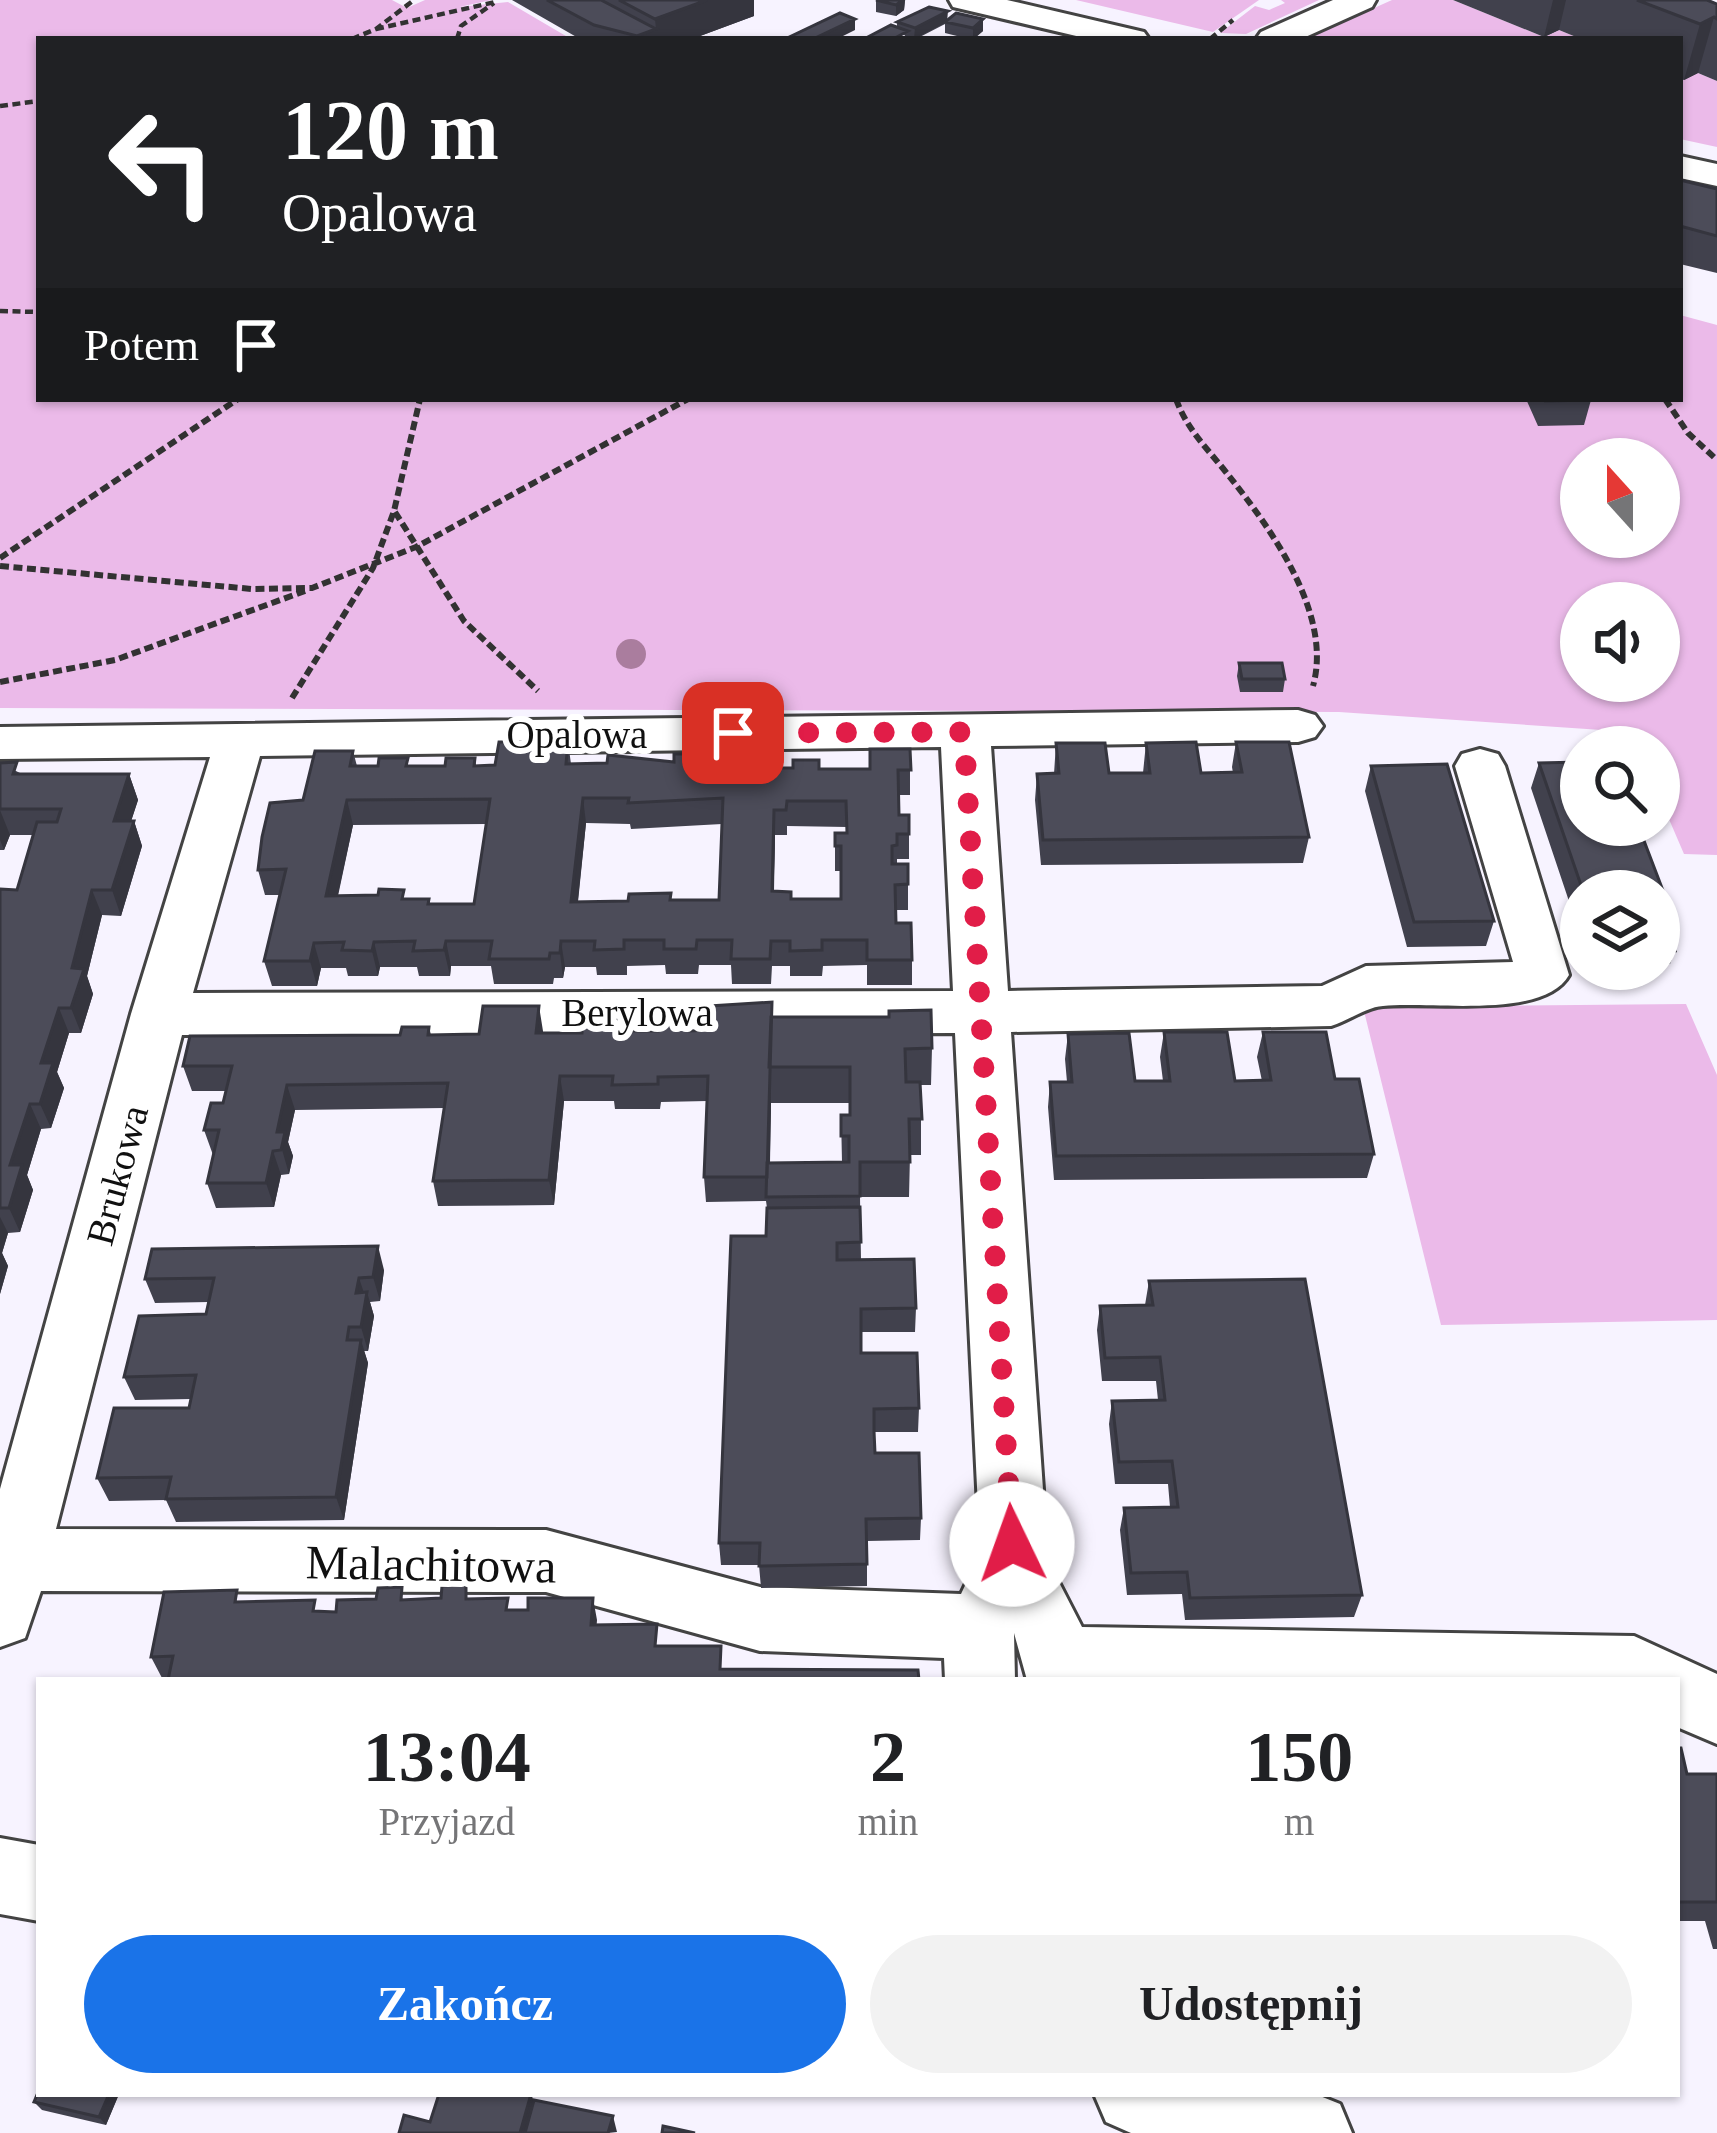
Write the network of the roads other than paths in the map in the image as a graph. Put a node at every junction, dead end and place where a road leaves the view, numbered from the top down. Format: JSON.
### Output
{"nodes":[{"id":1,"x":964,"y":0,"type":"edge"},
{"id":2,"x":1359,"y":0,"type":"edge"},
{"id":3,"x":1052,"y":31,"type":"edge"},
{"id":4,"x":1102,"y":36,"type":"edge"},
{"id":5,"x":1280,"y":36,"type":"edge"},
{"id":6,"x":1683,"y":167,"type":"edge"},
{"id":7,"x":1717,"y":175,"type":"edge"},
{"id":8,"x":1298,"y":726,"type":"road end"},
{"id":9,"x":964,"y":732,"type":"junction"},
{"id":10,"x":241,"y":737,"type":"junction"},
{"id":11,"x":0,"y":743,"type":"edge"},
{"id":12,"x":1480,"y":766,"type":"dead end"},
{"id":13,"x":980,"y":1012,"type":"junction"},
{"id":14,"x":159,"y":1014,"type":"junction"},
{"id":15,"x":1013,"y":1566,"type":"junction"},
{"id":16,"x":8,"y":1587,"type":"edge"},
{"id":17,"x":981,"y":1653,"type":"edge"},
{"id":18,"x":1060,"y":1669,"type":"edge"},
{"id":19,"x":1651,"y":1677,"type":"edge"},
{"id":20,"x":1680,"y":1692,"type":"edge"},
{"id":21,"x":1717,"y":1710,"type":"edge"},
{"id":22,"x":0,"y":1876,"type":"edge"},
{"id":23,"x":36,"y":1882,"type":"edge"},
{"id":24,"x":1148,"y":2097,"type":"edge"},
{"id":25,"x":1311,"y":2133,"type":"edge"}],
"edges":[{"from":1,"to":3,"type":"street"},
{"from":2,"to":5,"type":"street"},
{"from":3,"to":4,"type":"street"},
{"from":6,"to":7,"type":"street"},
{"from":8,"to":9,"type":"street","name":"Opalowa"},
{"from":9,"to":10,"type":"street","name":"Opalowa"},
{"from":9,"to":13,"type":"street"},
{"from":10,"to":11,"type":"street","name":"Opalowa"},
{"from":10,"to":14,"type":"street","name":"Brukowa"},
{"from":12,"to":13,"type":"street","name":"Berylowa"},
{"from":13,"to":14,"type":"street","name":"Berylowa"},
{"from":13,"to":15,"type":"street"},
{"from":14,"to":16,"type":"street","name":"Brukowa"},
{"from":15,"to":17,"type":"street"},
{"from":15,"to":18,"type":"street"},
{"from":16,"to":17,"type":"street","name":"Malachitowa"},
{"from":18,"to":19,"type":"street"},
{"from":20,"to":21,"type":"street"},
{"from":22,"to":23,"type":"street"},
{"from":24,"to":25,"type":"street"}]}
